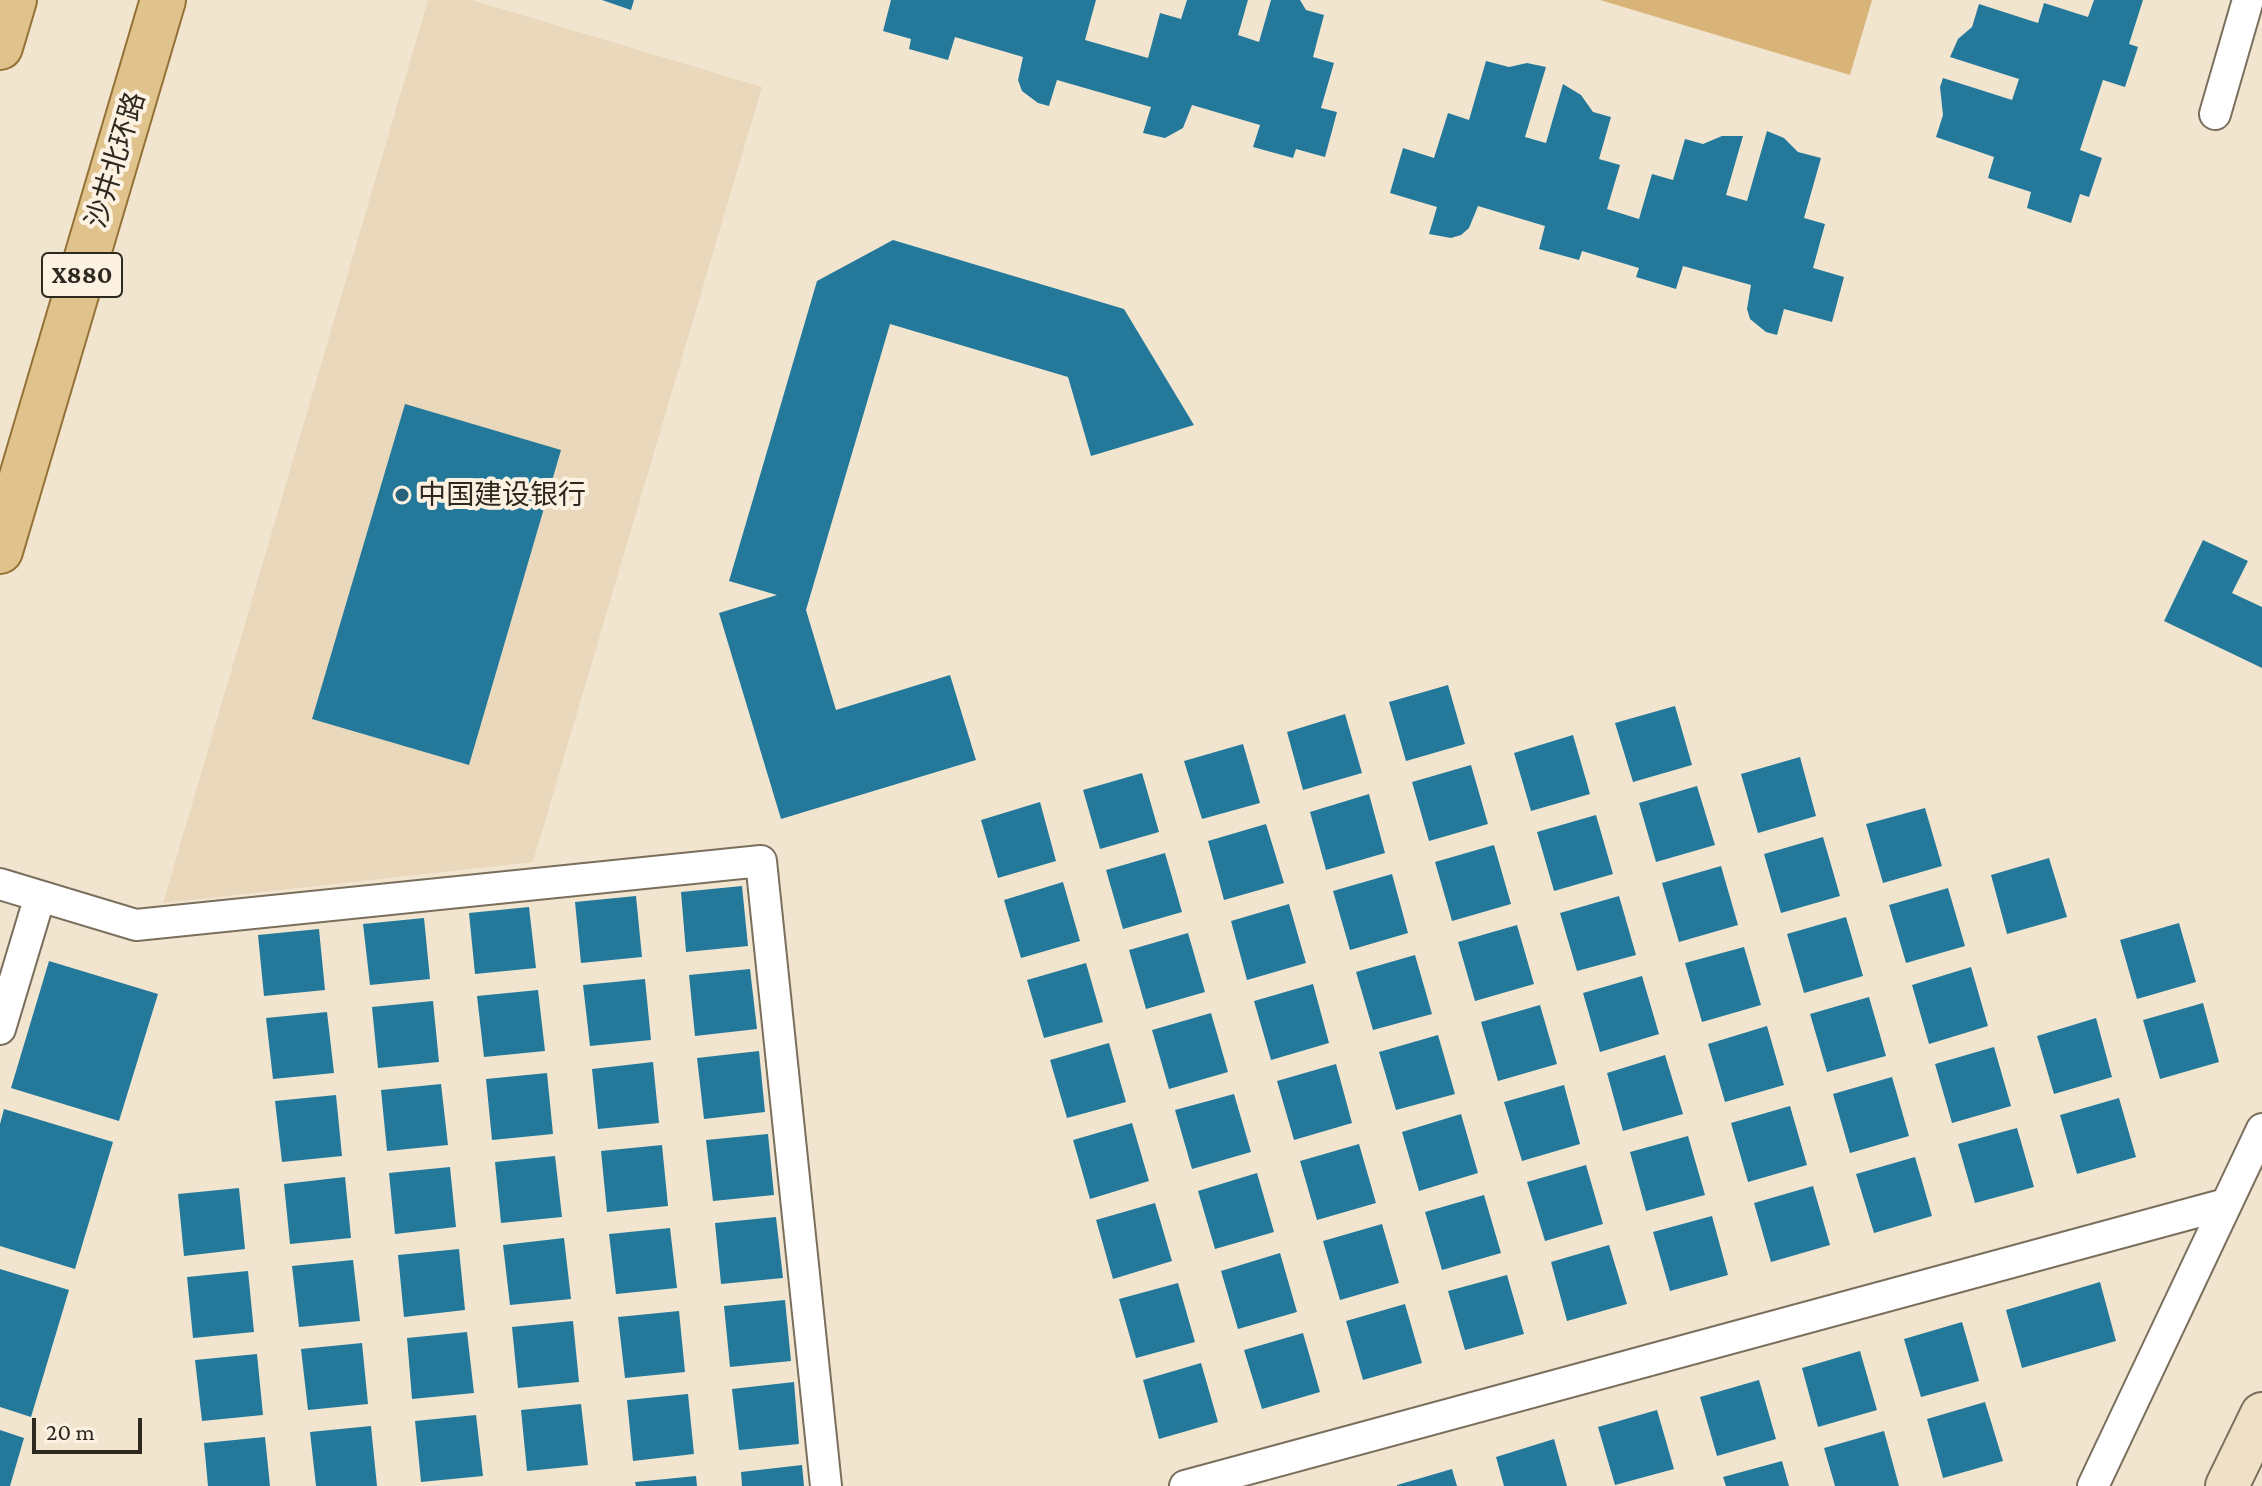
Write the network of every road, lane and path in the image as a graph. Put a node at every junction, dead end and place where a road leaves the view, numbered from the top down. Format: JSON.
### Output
{"nodes":[{"id":1,"x":14,"y":0,"type":"edge"},
{"id":2,"x":163,"y":0,"type":"edge"},
{"id":3,"x":2248,"y":0,"type":"edge"},
{"id":4,"x":0,"y":47,"type":"edge"},
{"id":5,"x":2215,"y":114,"type":"dead end"},
{"id":6,"x":0,"y":551,"type":"edge"},
{"id":7,"x":0,"y":884,"type":"edge"},
{"id":8,"x":40,"y":896,"type":"junction"},
{"id":9,"x":0,"y":1029,"type":"edge"},
{"id":10,"x":2259,"y":1142,"type":"edge"},
{"id":11,"x":2226,"y":1204,"type":"junction"},
{"id":12,"x":2262,"y":1414,"type":"edge"},
{"id":13,"x":826,"y":1486,"type":"edge"},
{"id":14,"x":1185,"y":1486,"type":"edge"},
{"id":15,"x":2093,"y":1486,"type":"edge"},
{"id":16,"x":2227,"y":1486,"type":"edge"}],
"edges":[{"from":1,"to":4,"type":"main road"},
{"from":2,"to":6,"type":"main road","name":"沙井北环路","number":"X880"},
{"from":3,"to":5,"type":"street"},
{"from":7,"to":8,"type":"street"},
{"from":8,"to":9,"type":"street"},
{"from":8,"to":13,"type":"street"},
{"from":10,"to":11,"type":"street"},
{"from":11,"to":14,"type":"street"},
{"from":11,"to":15,"type":"street"},
{"from":12,"to":16,"type":"main road"}]}
